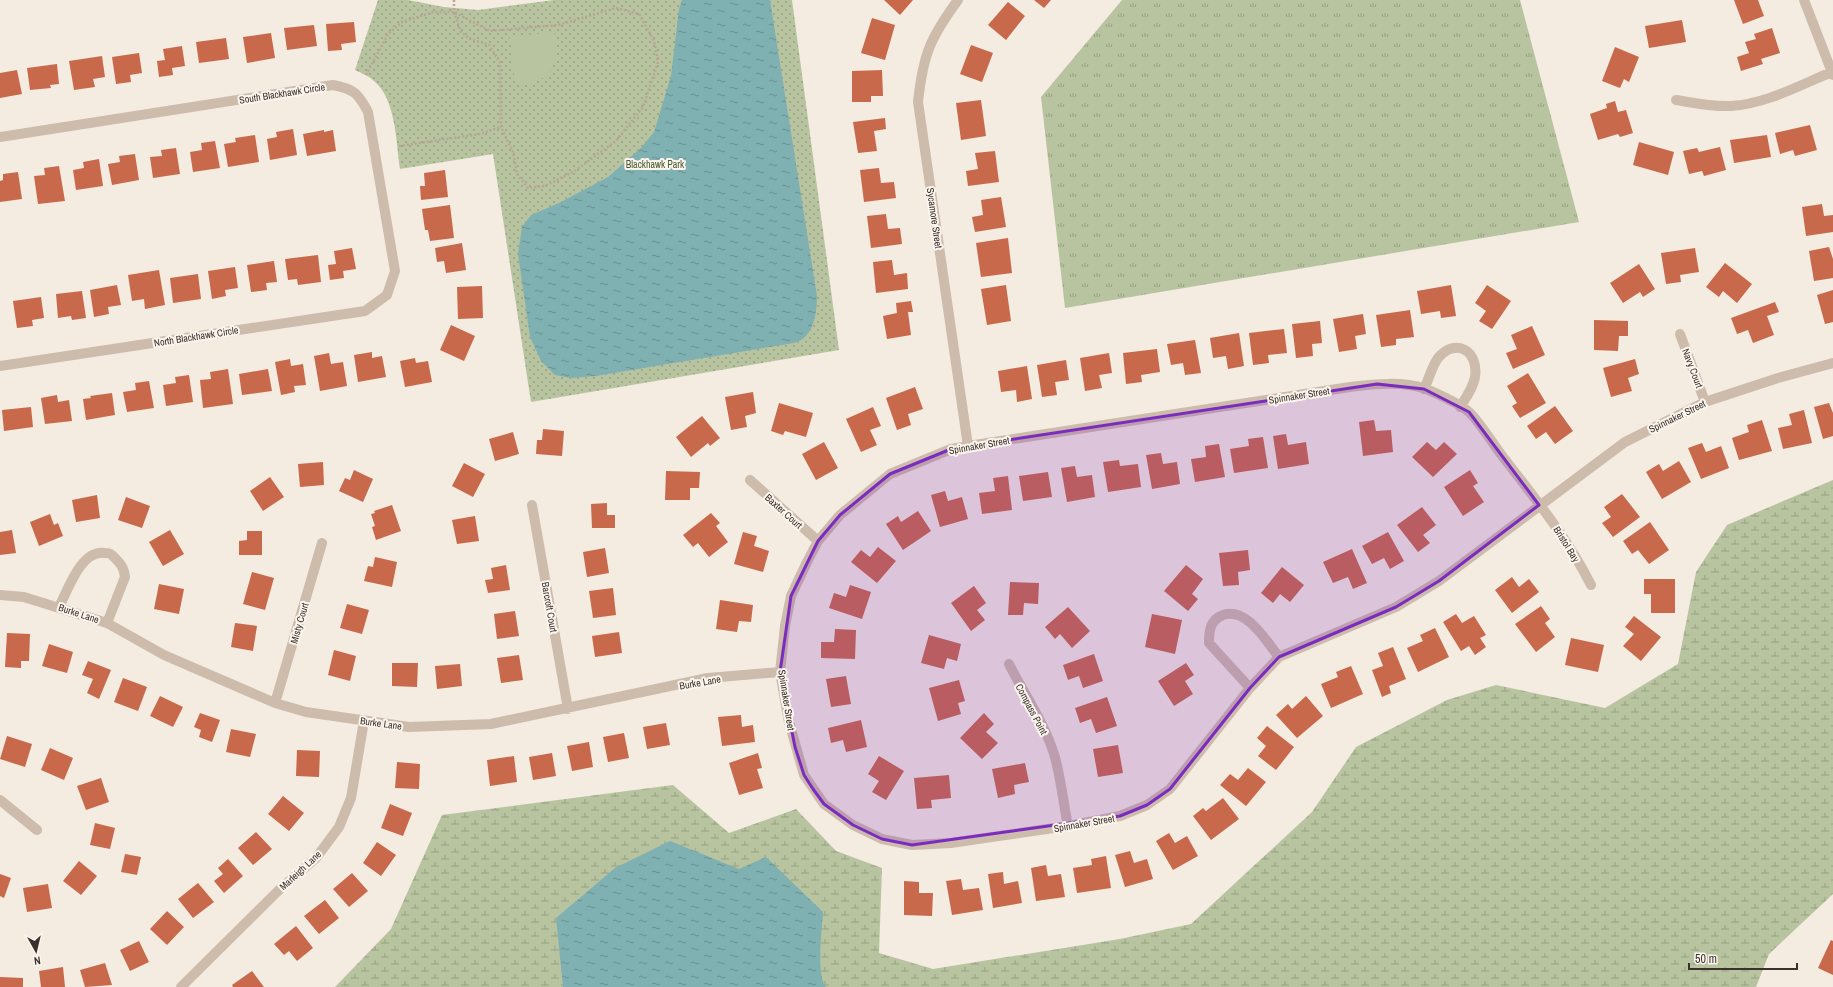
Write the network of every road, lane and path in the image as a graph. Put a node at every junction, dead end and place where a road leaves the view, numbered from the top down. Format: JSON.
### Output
{"nodes":[{"id":1,"x":454,"y":0,"type":"edge"},
{"id":2,"x":958,"y":0,"type":"edge"},
{"id":3,"x":1804,"y":0,"type":"edge"},
{"id":4,"x":454,"y":12,"type":"junction"},
{"id":5,"x":1832,"y":73,"type":"edge"},
{"id":6,"x":366,"y":75,"type":"dead end"},
{"id":7,"x":1676,"y":100,"type":"dead end"},
{"id":8,"x":500,"y":127,"type":"junction"},
{"id":9,"x":0,"y":137,"type":"edge"},
{"id":10,"x":399,"y":146,"type":"dead end"},
{"id":11,"x":387,"y":296,"type":"joint"},
{"id":12,"x":1680,"y":334,"type":"dead end"},
{"id":13,"x":1833,"y":363,"type":"edge"},
{"id":14,"x":0,"y":366,"type":"edge"},
{"id":15,"x":1424,"y":389,"type":"junction"},
{"id":16,"x":1705,"y":402,"type":"junction"},
{"id":17,"x":1460,"y":407,"type":"junction"},
{"id":18,"x":968,"y":446,"type":"junction"},
{"id":19,"x":750,"y":480,"type":"dead end"},
{"id":20,"x":532,"y":505,"type":"dead end"},
{"id":21,"x":1539,"y":505,"type":"junction"},
{"id":22,"x":818,"y":541,"type":"junction"},
{"id":23,"x":322,"y":543,"type":"dead end"},
{"id":24,"x":1591,"y":586,"type":"dead end"},
{"id":25,"x":0,"y":595,"type":"edge"},
{"id":26,"x":60,"y":607,"type":"junction"},
{"id":27,"x":107,"y":623,"type":"junction"},
{"id":28,"x":1279,"y":657,"type":"junction"},
{"id":29,"x":1009,"y":664,"type":"dead end"},
{"id":30,"x":780,"y":672,"type":"junction"},
{"id":31,"x":1250,"y":688,"type":"junction"},
{"id":32,"x":276,"y":703,"type":"junction"},
{"id":33,"x":568,"y":709,"type":"junction"},
{"id":34,"x":364,"y":721,"type":"junction"},
{"id":35,"x":0,"y":800,"type":"edge"},
{"id":36,"x":1068,"y":826,"type":"junction"},
{"id":37,"x":37,"y":830,"type":"dead end"},
{"id":38,"x":180,"y":987,"type":"edge"}],
"edges":[{"from":1,"to":4,"type":"path"},
{"from":2,"to":18,"type":"street","name":"Sycamore Street"},
{"from":3,"to":5,"type":"street"},
{"from":4,"to":6,"type":"path"},
{"from":4,"to":8,"type":"path"},
{"from":4,"to":8,"type":"path"},
{"from":5,"to":7,"type":"street"},
{"from":8,"to":10,"type":"path"},
{"from":9,"to":11,"type":"street","name":"South Blackhawk Circle"},
{"from":11,"to":14,"type":"street","name":"North Blackhawk Circle"},
{"from":12,"to":16,"type":"street","name":"Navy Court"},
{"from":13,"to":16,"type":"street","name":"Spinnaker Street"},
{"from":15,"to":17,"type":"street","name":"Spinnaker Street"},
{"from":15,"to":17,"type":"street"},
{"from":15,"to":18,"type":"street","name":"Spinnaker Street"},
{"from":16,"to":21,"type":"street","name":"Spinnaker Street"},
{"from":17,"to":21,"type":"street","name":"Spinnaker Street"},
{"from":18,"to":22,"type":"street","name":"Spinnaker Street"},
{"from":19,"to":22,"type":"street","name":"Baxter Court"},
{"from":20,"to":33,"type":"street","name":"Barcroft Court"},
{"from":21,"to":24,"type":"street","name":"Bristol Bay"},
{"from":21,"to":28,"type":"street","name":"Spinnaker Street"},
{"from":22,"to":30,"type":"street","name":"Spinnaker Street"},
{"from":23,"to":32,"type":"street","name":"Misty Court"},
{"from":25,"to":26,"type":"street","name":"Burke Lane"},
{"from":26,"to":27,"type":"street","name":"Burke Lane"},
{"from":26,"to":27,"type":"street"},
{"from":27,"to":32,"type":"street","name":"Burke Lane"},
{"from":28,"to":31,"type":"street","name":"Spinnaker Street"},
{"from":28,"to":31,"type":"street"},
{"from":29,"to":36,"type":"street","name":"Compass Point"},
{"from":30,"to":33,"type":"street","name":"Burke Lane"},
{"from":30,"to":36,"type":"street","name":"Spinnaker Street"},
{"from":31,"to":36,"type":"street","name":"Spinnaker Street"},
{"from":32,"to":34,"type":"street","name":"Burke Lane"},
{"from":33,"to":34,"type":"street","name":"Burke Lane"},
{"from":34,"to":38,"type":"street","name":"Marleigh Lane"},
{"from":35,"to":37,"type":"street"}]}
